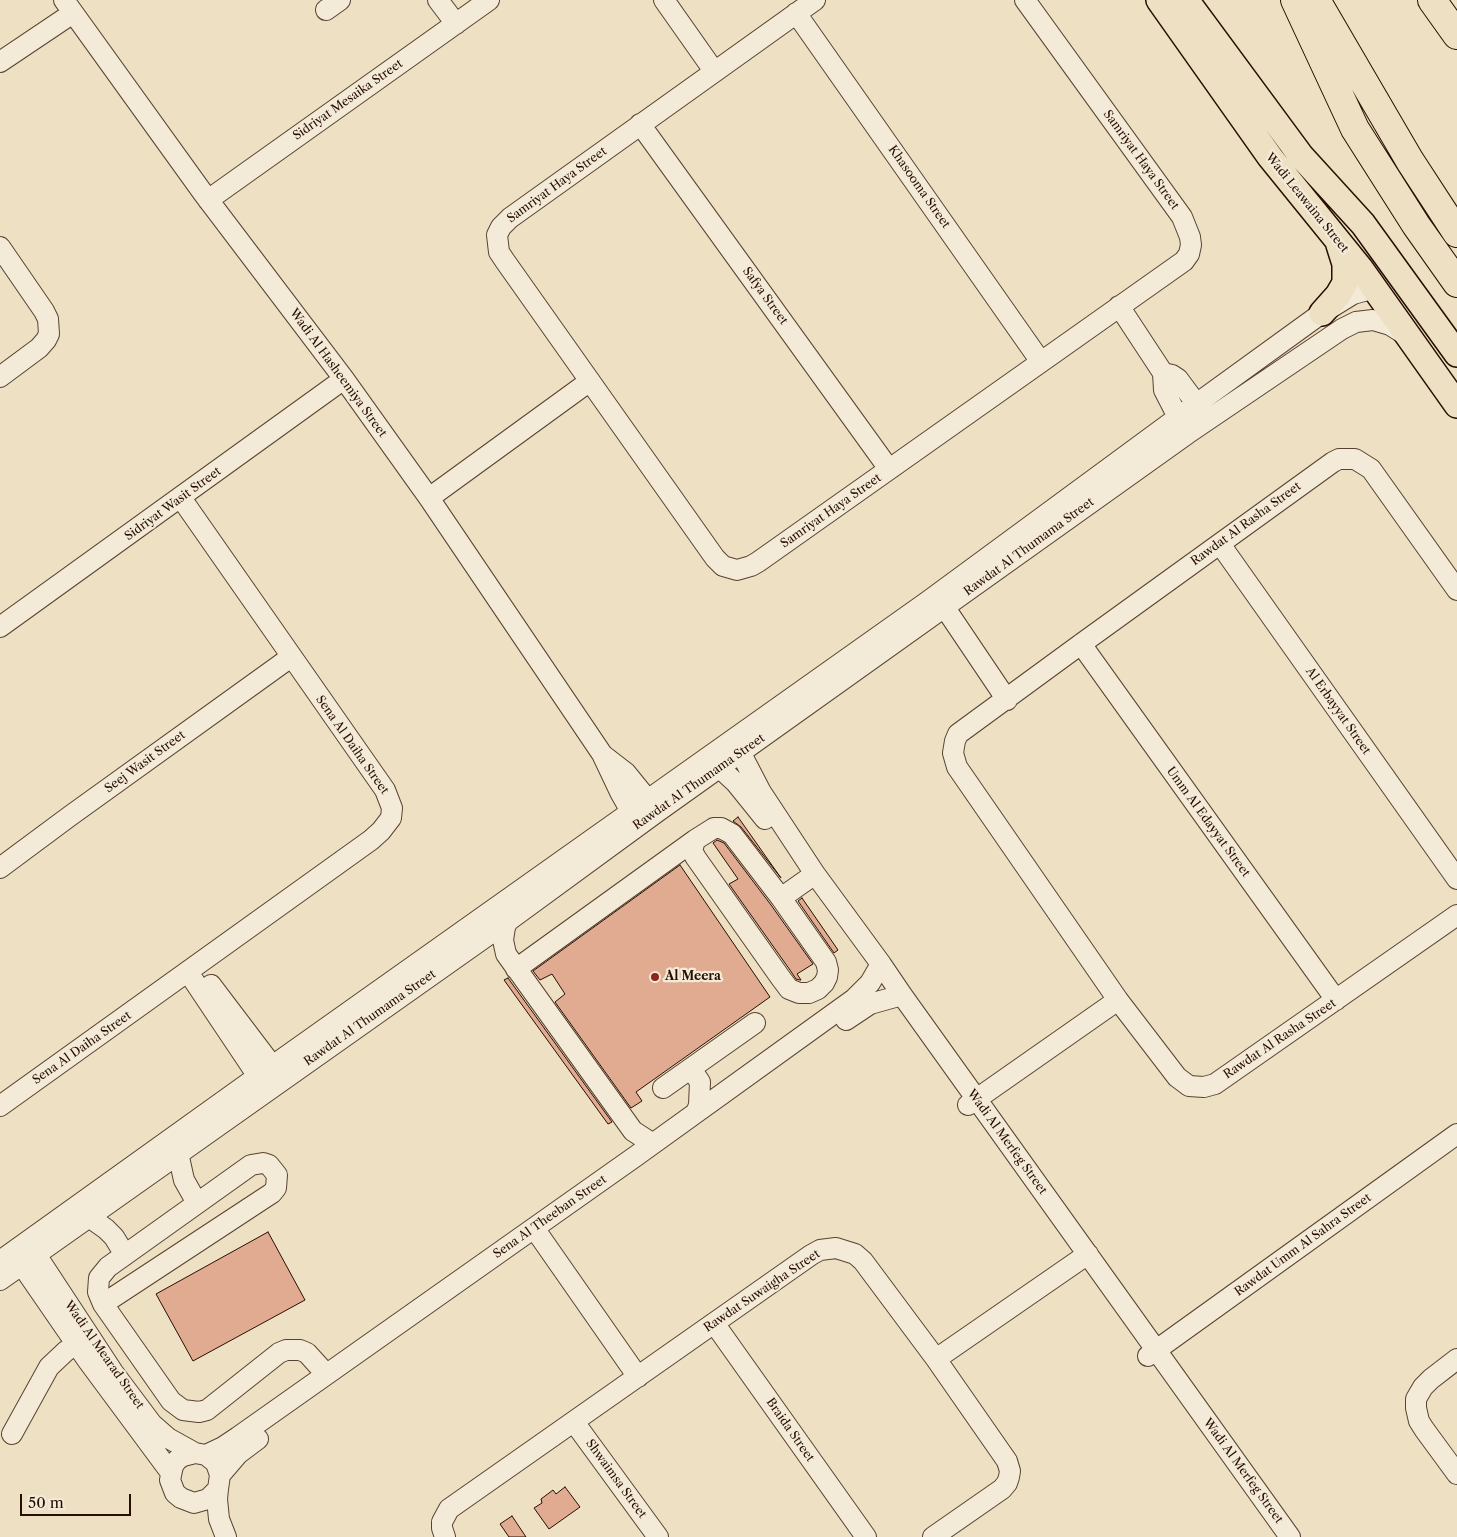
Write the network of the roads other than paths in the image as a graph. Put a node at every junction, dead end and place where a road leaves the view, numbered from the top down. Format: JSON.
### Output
{"nodes":[{"id":1,"x":438,"y":0,"type":"edge"},
{"id":2,"x":489,"y":0,"type":"edge"},
{"id":3,"x":664,"y":0,"type":"edge"},
{"id":4,"x":814,"y":0,"type":"edge"},
{"id":5,"x":1025,"y":0,"type":"edge"},
{"id":6,"x":1158,"y":0,"type":"edge"},
{"id":7,"x":1186,"y":0,"type":"edge"},
{"id":8,"x":1295,"y":0,"type":"edge"},
{"id":9,"x":1316,"y":0,"type":"edge"},
{"id":10,"x":1432,"y":0,"type":"edge"},
{"id":11,"x":69,"y":7,"type":"edge"},
{"id":12,"x":463,"y":10,"type":"edge"},
{"id":13,"x":796,"y":13,"type":"junction"},
{"id":14,"x":1457,"y":35,"type":"edge"},
{"id":15,"x":0,"y":62,"type":"edge"},
{"id":16,"x":714,"y":72,"type":"junction"},
{"id":17,"x":640,"y":124,"type":"junction"},
{"id":18,"x":205,"y":196,"type":"junction"},
{"id":19,"x":1457,"y":233,"type":"edge"},
{"id":20,"x":1338,"y":240,"type":"junction"},
{"id":21,"x":0,"y":247,"type":"edge"},
{"id":22,"x":1457,"y":283,"type":"edge"},
{"id":23,"x":1375,"y":288,"type":"junction"},
{"id":24,"x":1120,"y":306,"type":"junction"},
{"id":25,"x":1322,"y":313,"type":"junction"},
{"id":26,"x":1408,"y":336,"type":"junction"},
{"id":27,"x":1457,"y":354,"type":"edge"},
{"id":28,"x":1042,"y":362,"type":"junction"},
{"id":29,"x":1163,"y":373,"type":"junction"},
{"id":30,"x":1457,"y":373,"type":"edge"},
{"id":31,"x":0,"y":377,"type":"edge"},
{"id":32,"x":344,"y":379,"type":"junction"},
{"id":33,"x":590,"y":381,"type":"junction"},
{"id":34,"x":1457,"y":405,"type":"edge"},
{"id":35,"x":1202,"y":412,"type":"junction"},
{"id":36,"x":1182,"y":426,"type":"junction"},
{"id":37,"x":889,"y":469,"type":"junction"},
{"id":38,"x":181,"y":498,"type":"junction"},
{"id":39,"x":429,"y":498,"type":"junction"},
{"id":40,"x":1220,"y":544,"type":"junction"},
{"id":41,"x":1457,"y":590,"type":"edge"},
{"id":42,"x":936,"y":605,"type":"junction"},
{"id":43,"x":0,"y":627,"type":"edge"},
{"id":44,"x":1081,"y":644,"type":"junction"},
{"id":45,"x":291,"y":657,"type":"junction"},
{"id":46,"x":1003,"y":703,"type":"junction"},
{"id":47,"x":737,"y":747,"type":"junction"},
{"id":48,"x":602,"y":754,"type":"junction"},
{"id":49,"x":715,"y":763,"type":"junction"},
{"id":50,"x":652,"y":806,"type":"junction"},
{"id":51,"x":635,"y":818,"type":"junction"},
{"id":52,"x":695,"y":840,"type":"junction"},
{"id":53,"x":0,"y":868,"type":"edge"},
{"id":54,"x":811,"y":877,"type":"junction"},
{"id":55,"x":1457,"y":879,"type":"edge"},
{"id":56,"x":781,"y":898,"type":"junction"},
{"id":57,"x":1457,"y":915,"type":"edge"},
{"id":58,"x":508,"y":921,"type":"junction"},
{"id":59,"x":475,"y":944,"type":"junction"},
{"id":60,"x":511,"y":962,"type":"junction"},
{"id":61,"x":192,"y":969,"type":"junction"},
{"id":62,"x":879,"y":969,"type":"junction"},
{"id":63,"x":896,"y":996,"type":"junction"},
{"id":64,"x":1118,"y":1000,"type":"junction"},
{"id":65,"x":1336,"y":1000,"type":"junction"},
{"id":66,"x":755,"y":1023,"type":"dead end"},
{"id":67,"x":696,"y":1076,"type":"junction"},
{"id":68,"x":270,"y":1078,"type":"junction"},
{"id":69,"x":733,"y":1086,"type":"junction"},
{"id":70,"x":663,"y":1088,"type":"dead end"},
{"id":71,"x":972,"y":1102,"type":"junction"},
{"id":72,"x":0,"y":1106,"type":"edge"},
{"id":73,"x":696,"y":1113,"type":"junction"},
{"id":74,"x":633,"y":1131,"type":"junction"},
{"id":75,"x":1457,"y":1134,"type":"edge"},
{"id":76,"x":656,"y":1141,"type":"junction"},
{"id":77,"x":1457,"y":1145,"type":"edge"},
{"id":78,"x":178,"y":1153,"type":"junction"},
{"id":79,"x":636,"y":1156,"type":"junction"},
{"id":80,"x":197,"y":1203,"type":"junction"},
{"id":81,"x":89,"y":1217,"type":"junction"},
{"id":82,"x":538,"y":1232,"type":"junction"},
{"id":83,"x":20,"y":1255,"type":"edge"},
{"id":84,"x":125,"y":1255,"type":"junction"},
{"id":85,"x":1084,"y":1257,"type":"junction"},
{"id":86,"x":0,"y":1280,"type":"edge"},
{"id":87,"x":103,"y":1304,"type":"junction"},
{"id":88,"x":714,"y":1323,"type":"junction"},
{"id":89,"x":76,"y":1345,"type":"junction"},
{"id":90,"x":138,"y":1352,"type":"junction"},
{"id":91,"x":1155,"y":1356,"type":"junction"},
{"id":92,"x":94,"y":1357,"type":"junction"},
{"id":93,"x":936,"y":1359,"type":"junction"},
{"id":94,"x":1457,"y":1359,"type":"edge"},
{"id":95,"x":113,"y":1372,"type":"junction"},
{"id":96,"x":326,"y":1374,"type":"junction"},
{"id":97,"x":638,"y":1377,"type":"junction"},
{"id":98,"x":574,"y":1422,"type":"junction"},
{"id":99,"x":12,"y":1434,"type":"dead end"},
{"id":100,"x":201,"y":1454,"type":"junction"},
{"id":101,"x":171,"y":1473,"type":"junction"},
{"id":102,"x":1457,"y":1474,"type":"edge"},
{"id":103,"x":219,"y":1482,"type":"junction"},
{"id":104,"x":187,"y":1501,"type":"junction"},
{"id":105,"x":215,"y":1537,"type":"edge"},
{"id":106,"x":226,"y":1537,"type":"edge"},
{"id":107,"x":445,"y":1537,"type":"edge"},
{"id":108,"x":658,"y":1537,"type":"edge"},
{"id":109,"x":866,"y":1537,"type":"edge"},
{"id":110,"x":933,"y":1537,"type":"edge"},
{"id":111,"x":1278,"y":1537,"type":"edge"},
{"id":112,"x":1290,"y":1537,"type":"edge"}],
"edges":[{"from":1,"to":12,"type":"street"},
{"from":2,"to":12,"type":"street","name":"Sidriyat Mesaika Street"},
{"from":3,"to":16,"type":"street"},
{"from":4,"to":13,"type":"street","name":"Samriyat Haya Street"},
{"from":5,"to":24,"type":"street","name":"Samriyat Haya Street"},
{"from":6,"to":20,"type":"main road","name":"Wadi Leawaina Street"},
{"from":7,"to":27,"type":"main road","name":"Wadi Leawaina Street"},
{"from":8,"to":22,"type":"highway"},
{"from":9,"to":19,"type":"highway"},
{"from":10,"to":14,"type":"highway"},
{"from":11,"to":15,"type":"street"},
{"from":11,"to":18,"type":"street","name":"Wadi Al Hasheemiya Street"},
{"from":12,"to":18,"type":"street","name":"Sidriyat Mesaika Street"},
{"from":13,"to":16,"type":"street","name":"Samriyat Haya Street"},
{"from":13,"to":28,"type":"street","name":"Khasooma Street"},
{"from":16,"to":17,"type":"street","name":"Samriyat Haya Street"},
{"from":17,"to":33,"type":"street","name":"Samriyat Haya Street"},
{"from":17,"to":37,"type":"street","name":"Safya Street"},
{"from":18,"to":32,"type":"street","name":"Wadi Al Hasheemiya Street"},
{"from":20,"to":23,"type":"main road","name":"Wadi Leawaina Street"},
{"from":20,"to":25,"type":"main road"},
{"from":21,"to":31,"type":"street"},
{"from":23,"to":25,"type":"street","name":"Rawdat Al Thumama Street"},
{"from":23,"to":26,"type":"main road","name":"Wadi Leawaina Street"},
{"from":23,"to":30,"type":"main road"},
{"from":24,"to":28,"type":"street","name":"Samriyat Haya Street"},
{"from":24,"to":29,"type":"street"},
{"from":25,"to":35,"type":"street","name":"Rawdat Al Thumama Street"},
{"from":26,"to":34,"type":"main road","name":"Wadi Leawaina Street"},
{"from":26,"to":35,"type":"street","name":"Rawdat Al Thumama Street"},
{"from":28,"to":37,"type":"street","name":"Samriyat Haya Street"},
{"from":29,"to":35,"type":"street"},
{"from":29,"to":36,"type":"street"},
{"from":32,"to":38,"type":"street","name":"Sidriyat Wasit Street"},
{"from":32,"to":39,"type":"street","name":"Wadi Al Hasheemiya Street"},
{"from":33,"to":37,"type":"street","name":"Samriyat Haya Street"},
{"from":33,"to":39,"type":"street"},
{"from":35,"to":36,"type":"street","name":"Rawdat Al Thumama Street"},
{"from":36,"to":42,"type":"street","name":"Rawdat Al Thumama Street"},
{"from":38,"to":43,"type":"street","name":"Sidriyat Wasit Street"},
{"from":38,"to":45,"type":"street","name":"Sena Al Daiha Street"},
{"from":39,"to":48,"type":"street","name":"Wadi Al Hasheemiya Street"},
{"from":40,"to":41,"type":"street","name":"Rawdat Al Rasha Street"},
{"from":40,"to":44,"type":"street","name":"Rawdat Al Rasha Street"},
{"from":40,"to":55,"type":"street","name":"Al Erbayyat Street"},
{"from":42,"to":46,"type":"street"},
{"from":42,"to":47,"type":"street","name":"Rawdat Al Thumama Street"},
{"from":44,"to":46,"type":"street","name":"Rawdat Al Rasha Street"},
{"from":44,"to":65,"type":"street","name":"Umm Al Edayyat Street"},
{"from":45,"to":53,"type":"street","name":"Seej Wasit Street"},
{"from":45,"to":61,"type":"street","name":"Sena Al Daiha Street"},
{"from":46,"to":64,"type":"street","name":"Rawdat Al Rasha Street"},
{"from":47,"to":49,"type":"street","name":"Rawdat Al Thumama Street"},
{"from":47,"to":54,"type":"street","name":"Wadi Al Merfeg Street"},
{"from":48,"to":50,"type":"street","name":"Wadi Al Hasheemiya Street"},
{"from":48,"to":51,"type":"street","name":"Wadi Al Hasheemiya Street"},
{"from":49,"to":50,"type":"street","name":"Rawdat Al Thumama Street"},
{"from":49,"to":54,"type":"street","name":"Wadi Al Merfeg Street"},
{"from":50,"to":51,"type":"street","name":"Rawdat Al Thumama Street"},
{"from":51,"to":58,"type":"street","name":"Rawdat Al Thumama Street"},
{"from":51,"to":68,"type":"street","name":"Rawdat Al Thumama Street"},
{"from":52,"to":56,"type":"street"},
{"from":52,"to":56,"type":"street"},
{"from":52,"to":60,"type":"street"},
{"from":54,"to":56,"type":"street"},
{"from":54,"to":62,"type":"street","name":"Wadi Al Merfeg Street"},
{"from":57,"to":65,"type":"street","name":"Rawdat Al Rasha Street"},
{"from":58,"to":59,"type":"street","name":"Rawdat Al Thumama Street"},
{"from":58,"to":60,"type":"street"},
{"from":59,"to":60,"type":"street"},
{"from":59,"to":68,"type":"street","name":"Rawdat Al Thumama Street"},
{"from":60,"to":74,"type":"street"},
{"from":61,"to":68,"type":"street"},
{"from":61,"to":72,"type":"street","name":"Sena Al Daiha Street"},
{"from":62,"to":63,"type":"street","name":"Wadi Al Merfeg Street"},
{"from":62,"to":69,"type":"street","name":"Sena Al Theeban Street"},
{"from":63,"to":71,"type":"street","name":"Wadi Al Merfeg Street"},
{"from":63,"to":82,"type":"street","name":"Sena Al Theeban Street"},
{"from":64,"to":65,"type":"street","name":"Rawdat Al Rasha Street"},
{"from":64,"to":71,"type":"street"},
{"from":66,"to":67,"type":"street"},
{"from":67,"to":69,"type":"street"},
{"from":67,"to":70,"type":"street"},
{"from":67,"to":73,"type":"street"},
{"from":68,"to":78,"type":"street","name":"Rawdat Al Thumama Street"},
{"from":68,"to":83,"type":"street","name":"Rawdat Al Thumama Street"},
{"from":69,"to":73,"type":"street","name":"Sena Al Theeban Street"},
{"from":71,"to":85,"type":"street","name":"Wadi Al Merfeg Street"},
{"from":73,"to":76,"type":"street","name":"Sena Al Theeban Street"},
{"from":74,"to":76,"type":"street"},
{"from":74,"to":79,"type":"street"},
{"from":75,"to":91,"type":"street","name":"Rawdat Umm Al Sahra Street"},
{"from":76,"to":79,"type":"street","name":"Sena Al Theeban Street"},
{"from":77,"to":91,"type":"street","name":"Rawdat Umm Al Sahra Street"},
{"from":78,"to":80,"type":"street"},
{"from":78,"to":81,"type":"street","name":"Rawdat Al Thumama Street"},
{"from":79,"to":82,"type":"street","name":"Sena Al Theeban Street"},
{"from":80,"to":84,"type":"street"},
{"from":80,"to":87,"type":"street"},
{"from":81,"to":83,"type":"street","name":"Rawdat Al Thumama Street"},
{"from":81,"to":84,"type":"street"},
{"from":82,"to":96,"type":"street","name":"Sena Al Theeban Street"},
{"from":82,"to":97,"type":"street"},
{"from":82,"to":103,"type":"street","name":"Sena Al Theeban Street"},
{"from":83,"to":86,"type":"street","name":"Rawdat Al Thumama Street"},
{"from":83,"to":89,"type":"street","name":"Wadi Al Mearad Street"},
{"from":83,"to":92,"type":"street","name":"Wadi Al Mearad Street"},
{"from":84,"to":87,"type":"street"},
{"from":85,"to":91,"type":"street","name":"Wadi Al Merfeg Street"},
{"from":85,"to":93,"type":"street"},
{"from":87,"to":90,"type":"street"},
{"from":88,"to":93,"type":"street","name":"Rawdat Suwaigha Street"},
{"from":88,"to":97,"type":"street","name":"Rawdat Suwaigha Street"},
{"from":88,"to":109,"type":"street","name":"Braida Street"},
{"from":89,"to":92,"type":"street","name":"Wadi Al Mearad Street"},
{"from":89,"to":99,"type":"street"},
{"from":90,"to":95,"type":"street"},
{"from":90,"to":96,"type":"street"},
{"from":91,"to":111,"type":"street","name":"Wadi Al Merfeg Street"},
{"from":91,"to":112,"type":"street","name":"Wadi Al Merfeg Street"},
{"from":92,"to":95,"type":"street","name":"Wadi Al Mearad Street"},
{"from":92,"to":101,"type":"street","name":"Wadi Al Mearad Street"},
{"from":93,"to":110,"type":"street","name":"Rawdat Suwaigha Street"},
{"from":94,"to":102,"type":"street"},
{"from":95,"to":100,"type":"street","name":"Wadi Al Mearad Street"},
{"from":96,"to":100,"type":"street","name":"Sena Al Theeban Street"},
{"from":97,"to":98,"type":"street","name":"Rawdat Suwaigha Street"},
{"from":98,"to":107,"type":"street","name":"Rawdat Suwaigha Street"},
{"from":98,"to":108,"type":"street","name":"Shwaimsa Street"},
{"from":100,"to":101,"type":"street"},
{"from":100,"to":103,"type":"street","name":"Wadi Al Mearad Street"},
{"from":101,"to":104,"type":"street","name":"Wadi Al Mearad Street"},
{"from":103,"to":104,"type":"street"},
{"from":103,"to":106,"type":"street"},
{"from":104,"to":105,"type":"street","name":"Wadi Al Mearad Street"}]}
